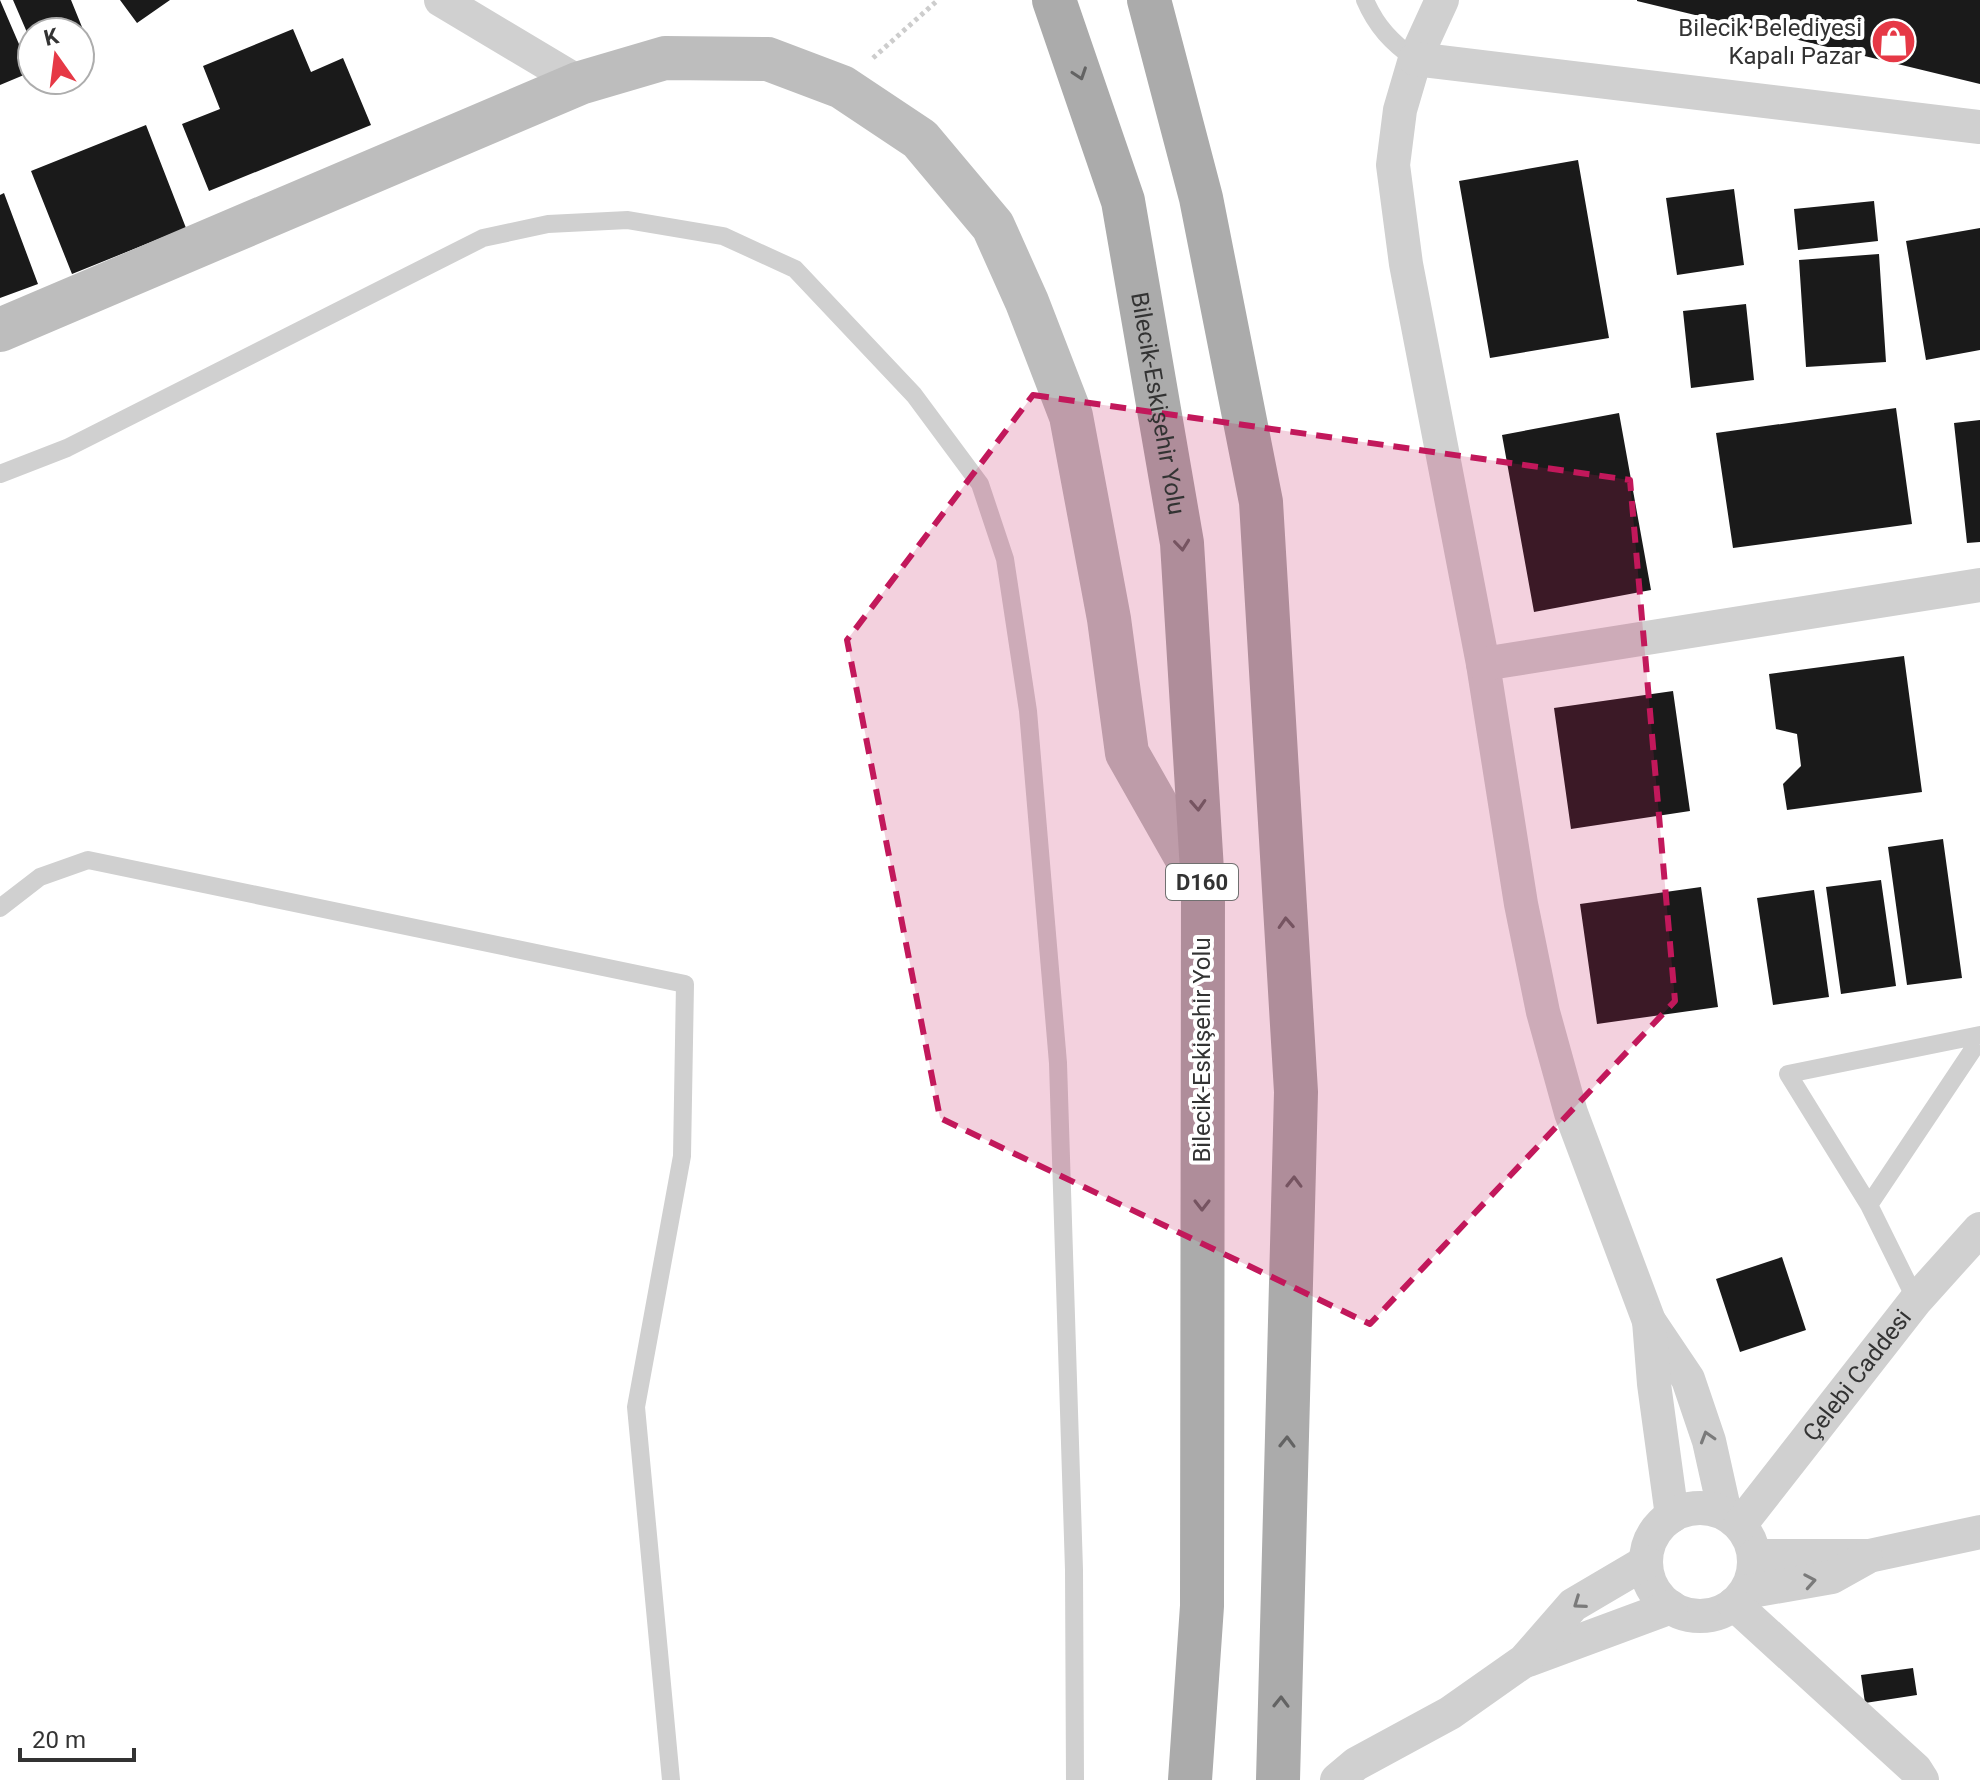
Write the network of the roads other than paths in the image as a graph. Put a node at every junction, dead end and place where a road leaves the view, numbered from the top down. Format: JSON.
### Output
{"nodes":[{"id":1,"x":441,"y":0,"type":"edge"},
{"id":2,"x":1054,"y":0,"type":"edge"},
{"id":3,"x":1149,"y":0,"type":"edge"},
{"id":4,"x":1365,"y":0,"type":"edge"},
{"id":5,"x":1442,"y":0,"type":"edge"},
{"id":6,"x":1415,"y":59,"type":"junction"},
{"id":7,"x":580,"y":83,"type":"junction"},
{"id":8,"x":1980,"y":127,"type":"edge"},
{"id":9,"x":0,"y":330,"type":"edge"},
{"id":10,"x":0,"y":474,"type":"edge"},
{"id":11,"x":1980,"y":585,"type":"edge"},
{"id":12,"x":1483,"y":664,"type":"junction"},
{"id":13,"x":1203,"y":887,"type":"junction"},
{"id":14,"x":0,"y":908,"type":"edge"},
{"id":15,"x":1980,"y":1037,"type":"edge"},
{"id":16,"x":1869,"y":1205,"type":"junction"},
{"id":17,"x":1980,"y":1229,"type":"edge"},
{"id":18,"x":1916,"y":1300,"type":"junction"},
{"id":19,"x":1649,"y":1321,"type":"junction"},
{"id":20,"x":1672,"y":1516,"type":"junction"},
{"id":21,"x":1733,"y":1519,"type":"junction"},
{"id":22,"x":1980,"y":1532,"type":"edge"},
{"id":23,"x":1755,"y":1556,"type":"junction"},
{"id":24,"x":1869,"y":1556,"type":"junction"},
{"id":25,"x":1646,"y":1562,"type":"junction"},
{"id":26,"x":1740,"y":1598,"type":"junction"},
{"id":27,"x":1671,"y":1607,"type":"junction"},
{"id":28,"x":1524,"y":1661,"type":"junction"},
{"id":29,"x":671,"y":1780,"type":"edge"},
{"id":30,"x":1075,"y":1780,"type":"edge"},
{"id":31,"x":1190,"y":1780,"type":"edge"},
{"id":32,"x":1278,"y":1780,"type":"edge"},
{"id":33,"x":1337,"y":1780,"type":"edge"},
{"id":34,"x":1922,"y":1780,"type":"edge"}],
"edges":[{"from":1,"to":7,"type":"street"},
{"from":2,"to":13,"type":"main road","name":"Bilecik-Eskişehir Yolu","number":"D160","one_way":true},
{"from":32,"to":3,"type":"main road","one_way":true},
{"from":4,"to":6,"type":"lane"},
{"from":5,"to":6,"type":"street"},
{"from":6,"to":8,"type":"street"},
{"from":6,"to":12,"type":"street"},
{"from":7,"to":9,"type":"street"},
{"from":7,"to":13,"type":"street"},
{"from":10,"to":30,"type":"lane"},
{"from":11,"to":12,"type":"street"},
{"from":12,"to":19,"type":"street"},
{"from":13,"to":31,"type":"main road","name":"Bilecik-Eskişehir Yolu","number":"D160","one_way":true},
{"from":14,"to":29,"type":"lane"},
{"from":15,"to":16,"type":"lane"},
{"from":15,"to":16,"type":"lane"},
{"from":16,"to":18,"type":"lane"},
{"from":17,"to":18,"type":"street","name":"Çelebi Caddesi"},
{"from":18,"to":21,"type":"street","name":"Çelebi Caddesi"},
{"from":19,"to":20,"type":"street"},
{"from":21,"to":19,"type":"street","one_way":true},
{"from":20,"to":21,"type":"street"},
{"from":20,"to":25,"type":"street"},
{"from":21,"to":23,"type":"street"},
{"from":22,"to":24,"type":"street"},
{"from":23,"to":24,"type":"street"},
{"from":23,"to":26,"type":"street"},
{"from":26,"to":24,"type":"street","one_way":true},
{"from":25,"to":27,"type":"street"},
{"from":25,"to":28,"type":"street","one_way":true},
{"from":26,"to":27,"type":"street"},
{"from":26,"to":34,"type":"street"},
{"from":27,"to":28,"type":"street"},
{"from":28,"to":33,"type":"street"}]}
